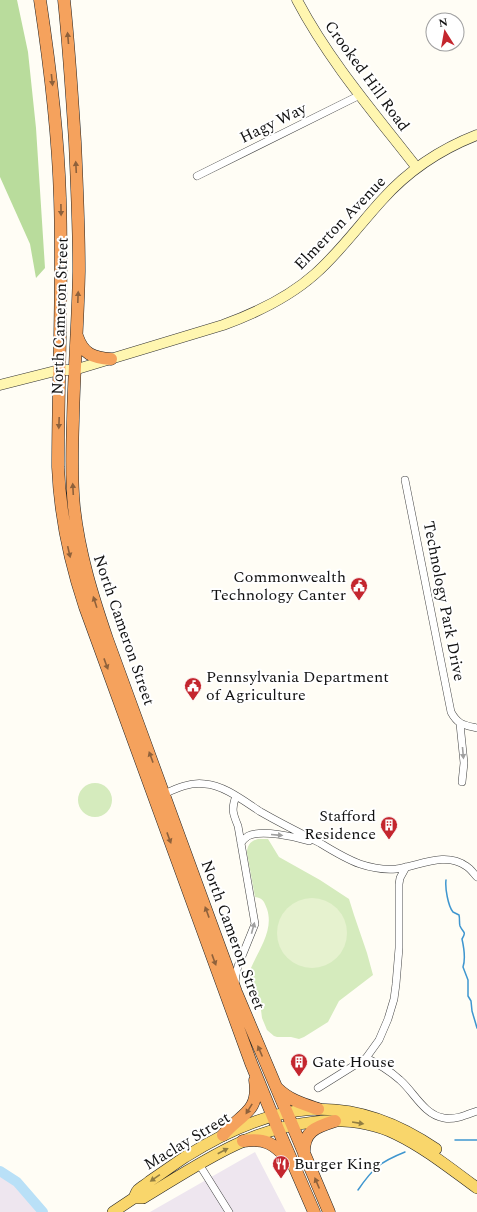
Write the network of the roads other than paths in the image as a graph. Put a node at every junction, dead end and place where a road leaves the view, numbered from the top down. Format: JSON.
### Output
{"nodes":[{"id":1,"x":40,"y":0,"type":"edge"},
{"id":2,"x":64,"y":0,"type":"edge"},
{"id":3,"x":297,"y":0,"type":"edge"},
{"id":4,"x":360,"y":94,"type":"junction"},
{"id":5,"x":477,"y":135,"type":"edge"},
{"id":6,"x":417,"y":168,"type":"junction"},
{"id":7,"x":197,"y":176,"type":"dead end"},
{"id":8,"x":77,"y":336,"type":"junction"},
{"id":9,"x":111,"y":359,"type":"junction"},
{"id":10,"x":60,"y":370,"type":"junction"},
{"id":11,"x":74,"y":370,"type":"junction"},
{"id":12,"x":0,"y":385,"type":"edge"},
{"id":13,"x":406,"y":480,"type":"dead end"},
{"id":14,"x":460,"y":724,"type":"junction"},
{"id":15,"x":477,"y":728,"type":"edge"},
{"id":16,"x":462,"y":782,"type":"dead end"},
{"id":17,"x":157,"y":796,"type":"junction"},
{"id":18,"x":236,"y":796,"type":"junction"},
{"id":19,"x":241,"y":843,"type":"junction"},
{"id":20,"x":319,"y":843,"type":"junction"},
{"id":21,"x":406,"y":867,"type":"junction"},
{"id":22,"x":477,"y":877,"type":"edge"},
{"id":23,"x":236,"y":992,"type":"junction"},
{"id":24,"x":366,"y":1058,"type":"junction"},
{"id":25,"x":255,"y":1075,"type":"junction"},
{"id":26,"x":275,"y":1086,"type":"junction"},
{"id":27,"x":318,"y":1088,"type":"dead end"},
{"id":28,"x":318,"y":1108,"type":"junction"},
{"id":29,"x":477,"y":1111,"type":"edge"},
{"id":30,"x":286,"y":1113,"type":"junction"},
{"id":31,"x":272,"y":1116,"type":"junction"},
{"id":32,"x":335,"y":1121,"type":"junction"},
{"id":33,"x":292,"y":1126,"type":"junction"},
{"id":34,"x":278,"y":1129,"type":"junction"},
{"id":35,"x":223,"y":1135,"type":"junction"},
{"id":36,"x":243,"y":1141,"type":"junction"},
{"id":37,"x":304,"y":1155,"type":"junction"},
{"id":38,"x":292,"y":1162,"type":"junction"},
{"id":39,"x":199,"y":1164,"type":"junction"},
{"id":40,"x":477,"y":1178,"type":"edge"},
{"id":41,"x":477,"y":1188,"type":"edge"},
{"id":42,"x":134,"y":1198,"type":"junction"},
{"id":43,"x":113,"y":1212,"type":"edge"},
{"id":44,"x":229,"y":1212,"type":"edge"},
{"id":45,"x":314,"y":1212,"type":"edge"},
{"id":46,"x":329,"y":1212,"type":"edge"}],
"edges":[{"from":1,"to":10,"type":"highway","name":"North Cameron Street","one_way":true},
{"from":8,"to":2,"type":"highway","name":"North Cameron Street","one_way":true},
{"from":3,"to":4,"type":"main road","name":"Crooked Hill Road"},
{"from":4,"to":6,"type":"main road","name":"Crooked Hill Road"},
{"from":4,"to":7,"type":"street","name":"Hagy Way"},
{"from":5,"to":6,"type":"main road","name":"Elmerton Avenue"},
{"from":6,"to":9,"type":"main road","name":"Elmerton Avenue"},
{"from":8,"to":9,"type":"highway"},
{"from":8,"to":11,"type":"highway","name":"North Cameron Street"},
{"from":9,"to":11,"type":"main road","name":"Elmerton Avenue"},
{"from":10,"to":11,"type":"main road","name":"Elmerton Avenue"},
{"from":10,"to":12,"type":"main road","name":"Elmerton Avenue"},
{"from":10,"to":17,"type":"highway","name":"North Cameron Street","one_way":true},
{"from":17,"to":11,"type":"highway","name":"North Cameron Street","one_way":true},
{"from":13,"to":14,"type":"street","name":"Technology Park Drive"},
{"from":14,"to":15,"type":"street"},
{"from":14,"to":16,"type":"street","name":"Technology Park Drive","one_way":true},
{"from":17,"to":18,"type":"street"},
{"from":23,"to":17,"type":"highway","name":"North Cameron Street","one_way":true},
{"from":17,"to":25,"type":"highway","name":"North Cameron Street","one_way":true},
{"from":18,"to":19,"type":"street"},
{"from":18,"to":20,"type":"street"},
{"from":19,"to":20,"type":"street","one_way":true},
{"from":23,"to":19,"type":"street","one_way":true},
{"from":20,"to":21,"type":"street"},
{"from":21,"to":22,"type":"street"},
{"from":21,"to":24,"type":"street"},
{"from":26,"to":23,"type":"highway","name":"North Cameron Street","one_way":true},
{"from":24,"to":27,"type":"street"},
{"from":24,"to":29,"type":"street"},
{"from":25,"to":31,"type":"highway","name":"North Cameron Street"},
{"from":25,"to":35,"type":"highway","one_way":true},
{"from":26,"to":28,"type":"highway"},
{"from":26,"to":30,"type":"highway","name":"North Cameron Street"},
{"from":28,"to":30,"type":"main road","name":"Maclay Street"},
{"from":28,"to":40,"type":"main road","name":"Maclay Street"},
{"from":30,"to":31,"type":"main road","name":"Maclay Street"},
{"from":30,"to":33,"type":"highway","name":"North Cameron Street"},
{"from":31,"to":34,"type":"highway","name":"North Cameron Street"},
{"from":31,"to":35,"type":"main road","name":"Maclay Street"},
{"from":32,"to":33,"type":"main road","name":"Maclay Street"},
{"from":32,"to":37,"type":"highway"},
{"from":32,"to":41,"type":"main road","name":"Maclay Street","one_way":true},
{"from":33,"to":34,"type":"main road","name":"Maclay Street"},
{"from":33,"to":37,"type":"highway","name":"North Cameron Street"},
{"from":34,"to":36,"type":"main road","name":"Maclay Street"},
{"from":34,"to":38,"type":"highway","name":"North Cameron Street"},
{"from":35,"to":42,"type":"main road","name":"Maclay Street","one_way":true},
{"from":36,"to":38,"type":"highway"},
{"from":39,"to":36,"type":"main road","name":"Maclay Street","one_way":true},
{"from":46,"to":37,"type":"highway","name":"North Cameron Street","one_way":true},
{"from":38,"to":45,"type":"highway","name":"North Cameron Street"},
{"from":39,"to":42,"type":"main road","name":"Maclay Street"},
{"from":39,"to":44,"type":"street"},
{"from":42,"to":43,"type":"main road","name":"Maclay Street"}]}
